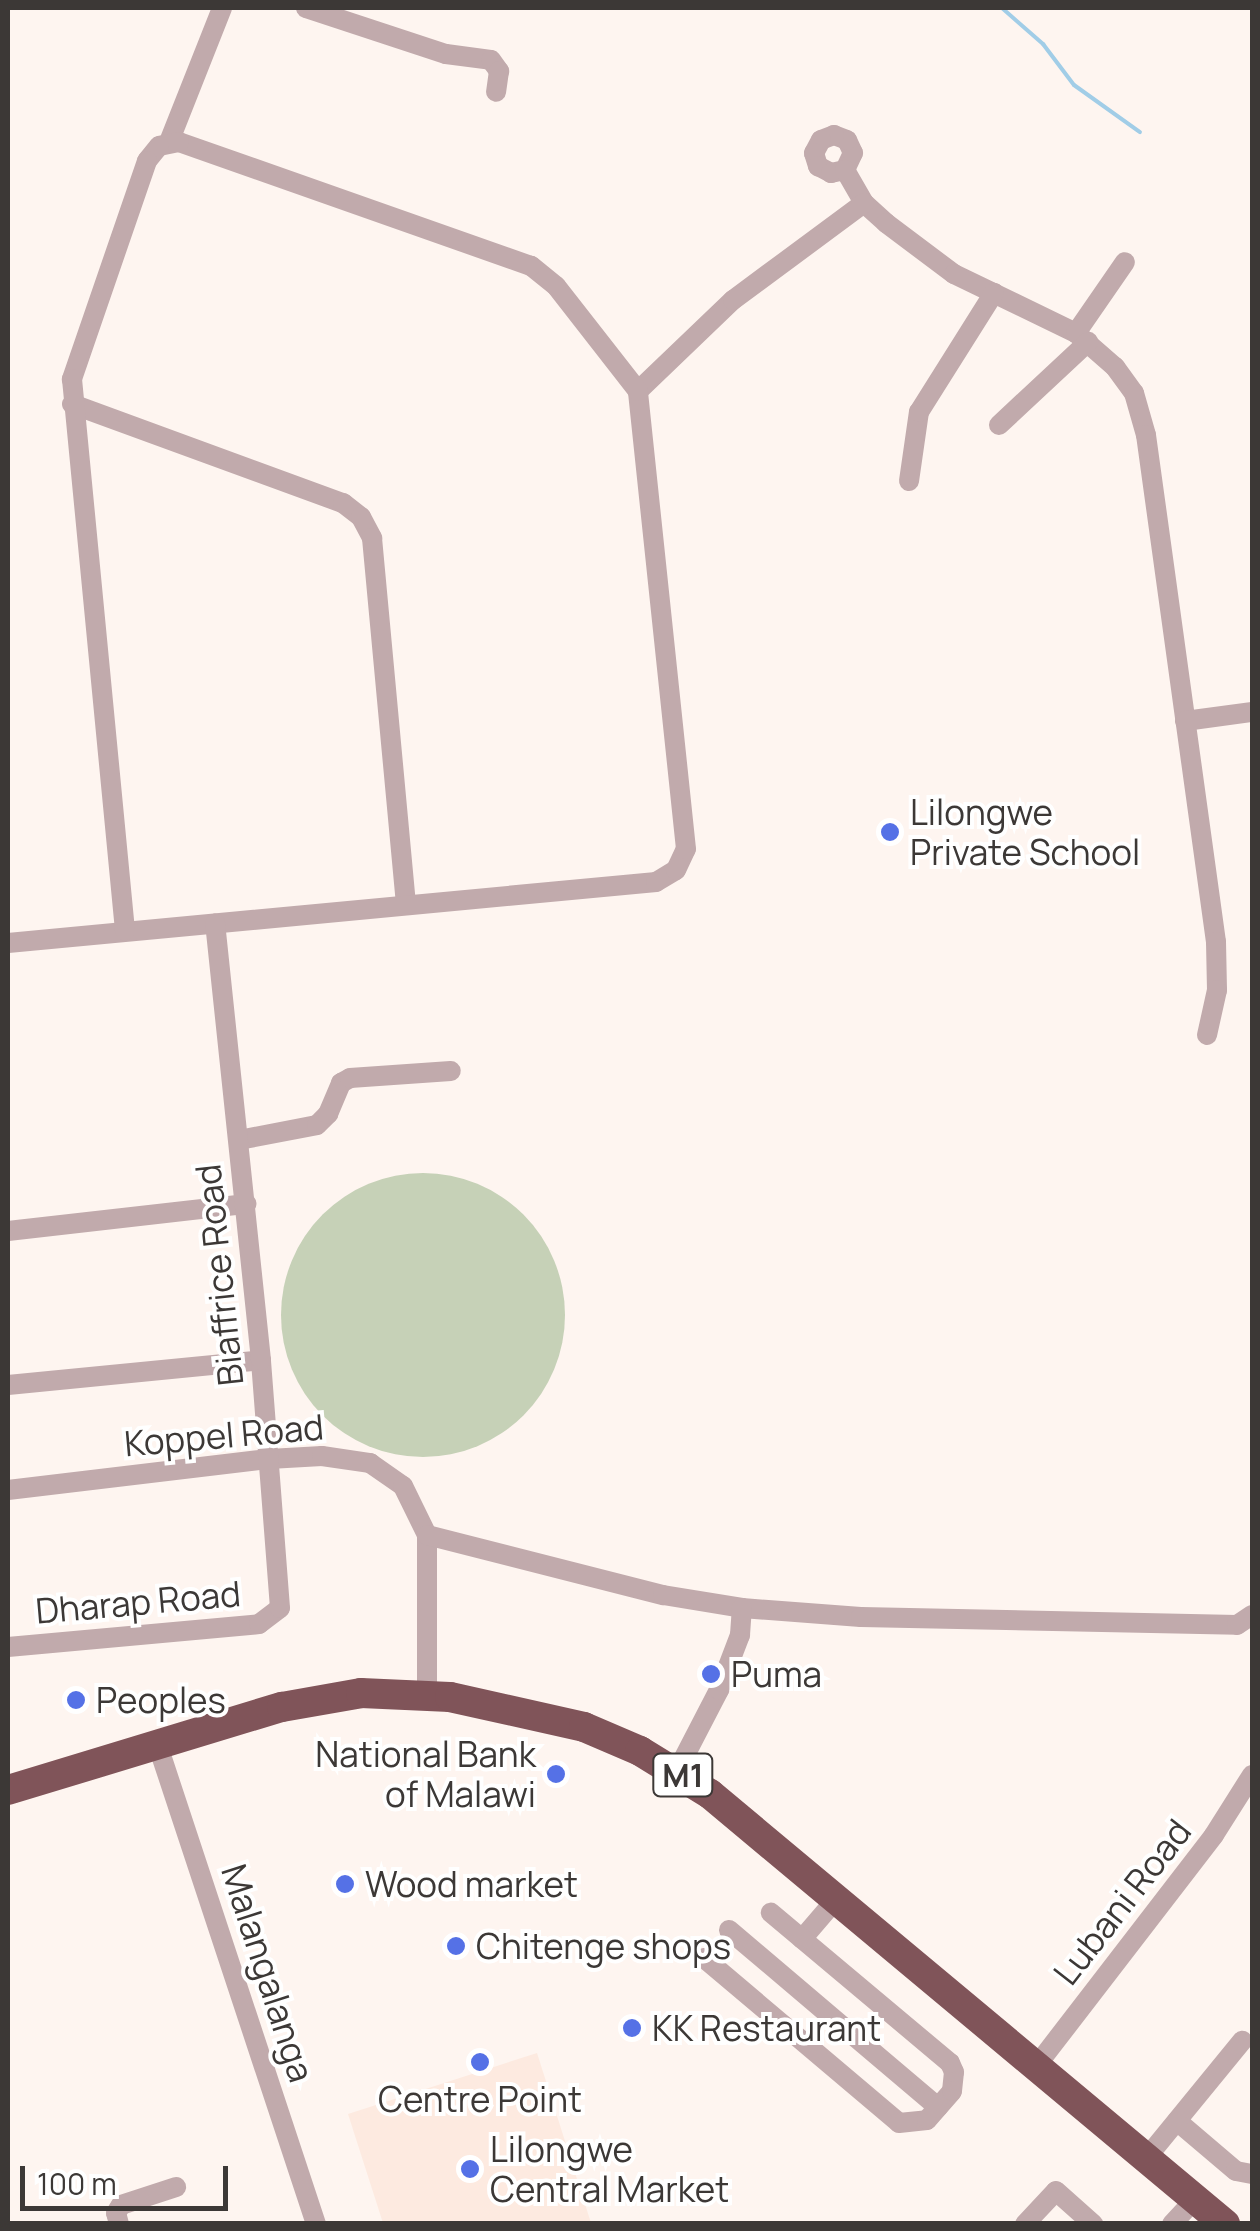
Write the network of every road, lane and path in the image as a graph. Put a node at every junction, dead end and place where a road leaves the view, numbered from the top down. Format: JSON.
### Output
{"nodes":[{"id":1,"x":222,"y":8,"type":"edge"},
{"id":2,"x":306,"y":8,"type":"edge"},
{"id":3,"x":496,"y":92,"type":"dead end"},
{"id":4,"x":169,"y":142,"type":"junction"},
{"id":5,"x":845,"y":170,"type":"dead end"},
{"id":6,"x":864,"y":203,"type":"junction"},
{"id":7,"x":1126,"y":262,"type":"dead end"},
{"id":8,"x":994,"y":293,"type":"junction"},
{"id":9,"x":1082,"y":338,"type":"junction"},
{"id":10,"x":638,"y":392,"type":"junction"},
{"id":11,"x":72,"y":404,"type":"junction"},
{"id":12,"x":1000,"y":425,"type":"dead end"},
{"id":13,"x":909,"y":480,"type":"dead end"},
{"id":14,"x":1252,"y":712,"type":"edge"},
{"id":15,"x":1185,"y":721,"type":"junction"},
{"id":16,"x":406,"y":904,"type":"junction"},
{"id":17,"x":215,"y":923,"type":"junction"},
{"id":18,"x":126,"y":930,"type":"junction"},
{"id":19,"x":8,"y":943,"type":"edge"},
{"id":20,"x":1206,"y":1035,"type":"dead end"},
{"id":21,"x":451,"y":1071,"type":"dead end"},
{"id":22,"x":238,"y":1140,"type":"junction"},
{"id":23,"x":246,"y":1204,"type":"junction"},
{"id":24,"x":8,"y":1231,"type":"edge"},
{"id":25,"x":261,"y":1360,"type":"junction"},
{"id":26,"x":8,"y":1385,"type":"edge"},
{"id":27,"x":269,"y":1458,"type":"junction"},
{"id":28,"x":8,"y":1490,"type":"edge"},
{"id":29,"x":427,"y":1535,"type":"junction"},
{"id":30,"x":742,"y":1608,"type":"junction"},
{"id":31,"x":1252,"y":1615,"type":"edge"},
{"id":32,"x":273,"y":1618,"type":"joint"},
{"id":33,"x":8,"y":1647,"type":"edge"},
{"id":34,"x":427,"y":1694,"type":"junction"},
{"id":35,"x":156,"y":1743,"type":"junction"},
{"id":36,"x":677,"y":1771,"type":"junction"},
{"id":37,"x":1252,"y":1775,"type":"edge"},
{"id":38,"x":8,"y":1790,"type":"edge"},
{"id":39,"x":838,"y":1898,"type":"junction"},
{"id":40,"x":771,"y":1913,"type":"dead end"},
{"id":41,"x":728,"y":1930,"type":"dead end"},
{"id":42,"x":802,"y":1940,"type":"junction"},
{"id":43,"x":704,"y":1958,"type":"dead end"},
{"id":44,"x":1242,"y":2041,"type":"dead end"},
{"id":45,"x":1037,"y":2065,"type":"junction"},
{"id":46,"x":938,"y":2107,"type":"junction"},
{"id":47,"x":1177,"y":2120,"type":"junction"},
{"id":48,"x":1148,"y":2156,"type":"junction"},
{"id":49,"x":1252,"y":2174,"type":"edge"},
{"id":50,"x":176,"y":2187,"type":"dead end"},
{"id":51,"x":1196,"y":2198,"type":"junction"},
{"id":52,"x":119,"y":2224,"type":"edge"},
{"id":53,"x":316,"y":2224,"type":"edge"},
{"id":54,"x":1025,"y":2224,"type":"edge"},
{"id":55,"x":1093,"y":2224,"type":"edge"},
{"id":56,"x":1172,"y":2224,"type":"edge"},
{"id":57,"x":1225,"y":2224,"type":"edge"}],
"edges":[{"from":1,"to":4,"type":"street"},
{"from":2,"to":3,"type":"street"},
{"from":4,"to":10,"type":"street"},
{"from":4,"to":11,"type":"street"},
{"from":5,"to":6,"type":"street"},
{"from":6,"to":8,"type":"street"},
{"from":6,"to":10,"type":"street"},
{"from":7,"to":9,"type":"street"},
{"from":8,"to":9,"type":"street"},
{"from":8,"to":13,"type":"street"},
{"from":9,"to":12,"type":"street"},
{"from":9,"to":15,"type":"street"},
{"from":10,"to":16,"type":"street"},
{"from":11,"to":16,"type":"street"},
{"from":11,"to":18,"type":"street"},
{"from":14,"to":15,"type":"street"},
{"from":15,"to":20,"type":"street"},
{"from":16,"to":17,"type":"street"},
{"from":17,"to":18,"type":"street"},
{"from":17,"to":22,"type":"street","name":"Biaffrice Road"},
{"from":18,"to":19,"type":"street"},
{"from":21,"to":22,"type":"street"},
{"from":22,"to":23,"type":"street","name":"Biaffrice Road"},
{"from":23,"to":24,"type":"street"},
{"from":23,"to":25,"type":"street","name":"Biaffrice Road"},
{"from":25,"to":26,"type":"street"},
{"from":25,"to":27,"type":"street","name":"Biaffrice Road"},
{"from":27,"to":28,"type":"street","name":"Koppel Road"},
{"from":27,"to":29,"type":"street","name":"Koppel Road"},
{"from":27,"to":32,"type":"street","name":"Biaffrice Road"},
{"from":29,"to":30,"type":"street"},
{"from":29,"to":34,"type":"street","name":"Koppel Road"},
{"from":30,"to":31,"type":"street"},
{"from":30,"to":36,"type":"street"},
{"from":32,"to":33,"type":"street","name":"Dharap Road"},
{"from":34,"to":35,"type":"highway","number":"M1"},
{"from":34,"to":36,"type":"highway","number":"M1"},
{"from":35,"to":38,"type":"highway","number":"M1"},
{"from":35,"to":53,"type":"street","name":"Malangalanga"},
{"from":36,"to":39,"type":"highway","number":"M1"},
{"from":37,"to":45,"type":"street","name":"Lubani Road"},
{"from":39,"to":42,"type":"street"},
{"from":39,"to":45,"type":"highway","number":"M1"},
{"from":40,"to":42,"type":"street"},
{"from":41,"to":46,"type":"street"},
{"from":42,"to":46,"type":"street"},
{"from":43,"to":46,"type":"street"},
{"from":44,"to":47,"type":"street"},
{"from":45,"to":48,"type":"highway","number":"M1"},
{"from":47,"to":48,"type":"street"},
{"from":47,"to":49,"type":"street"},
{"from":48,"to":51,"type":"highway","number":"M1"},
{"from":50,"to":52,"type":"street"},
{"from":51,"to":56,"type":"street"},
{"from":51,"to":57,"type":"highway","number":"M1"},
{"from":54,"to":55,"type":"street"}]}
